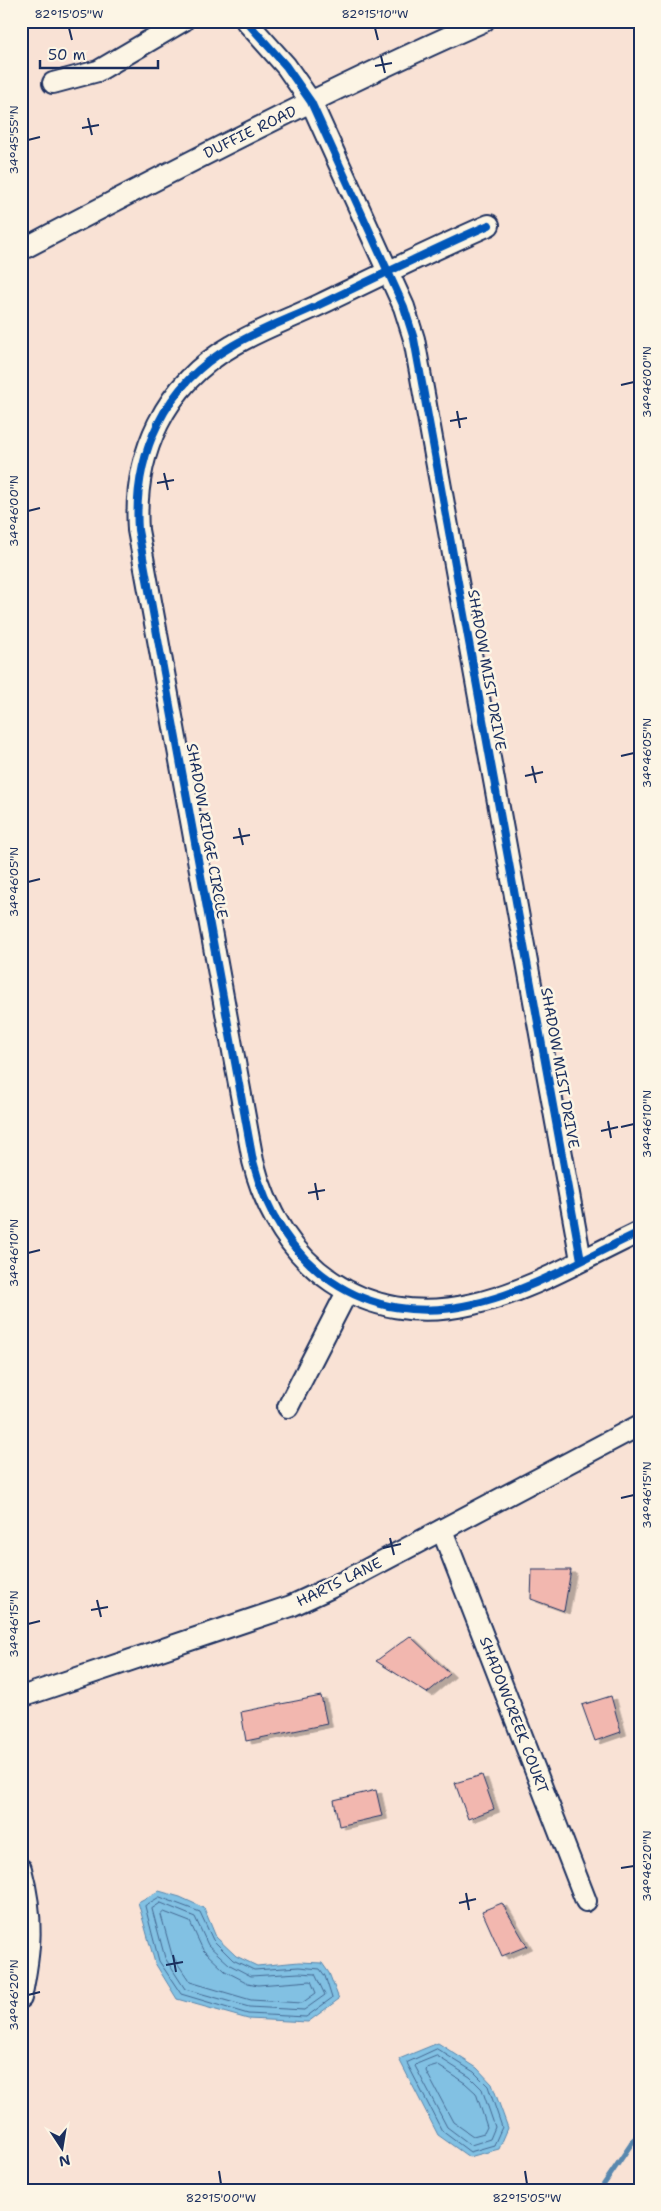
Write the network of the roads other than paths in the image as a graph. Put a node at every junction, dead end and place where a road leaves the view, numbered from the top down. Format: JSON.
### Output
{"nodes":[{"id":1,"x":183,"y":21,"type":"edge"},
{"id":2,"x":246,"y":21,"type":"edge"},
{"id":3,"x":484,"y":21,"type":"edge"},
{"id":4,"x":53,"y":84,"type":"dead end"},
{"id":5,"x":311,"y":102,"type":"junction"},
{"id":6,"x":489,"y":225,"type":"dead end"},
{"id":7,"x":21,"y":250,"type":"edge"},
{"id":8,"x":388,"y":271,"type":"junction"},
{"id":9,"x":640,"y":1232,"type":"edge"},
{"id":10,"x":581,"y":1260,"type":"junction"},
{"id":11,"x":347,"y":1292,"type":"junction"},
{"id":12,"x":288,"y":1407,"type":"dead end"},
{"id":13,"x":640,"y":1426,"type":"edge"},
{"id":14,"x":442,"y":1530,"type":"junction"},
{"id":15,"x":21,"y":1698,"type":"edge"},
{"id":16,"x":21,"y":1869,"type":"edge"},
{"id":17,"x":586,"y":1901,"type":"dead end"},
{"id":18,"x":21,"y":1998,"type":"edge"}],
"edges":[{"from":1,"to":4,"type":"street"},
{"from":2,"to":5,"type":"street","name":"SHADOW MIST DRIVE"},
{"from":3,"to":5,"type":"street","name":"DUFFIE ROAD"},
{"from":5,"to":7,"type":"street","name":"DUFFIE ROAD"},
{"from":5,"to":8,"type":"street","name":"SHADOW MIST DRIVE"},
{"from":6,"to":8,"type":"street","name":"SHADOW RIDGE CIRCLE"},
{"from":8,"to":10,"type":"street","name":"SHADOW MIST DRIVE"},
{"from":8,"to":11,"type":"street","name":"SHADOW RIDGE CIRCLE"},
{"from":9,"to":10,"type":"street","name":"SHADOW RIDGE CIRCLE"},
{"from":10,"to":11,"type":"street","name":"SHADOW RIDGE CIRCLE"},
{"from":11,"to":12,"type":"street"},
{"from":13,"to":14,"type":"street","name":"HARTS LANE"},
{"from":14,"to":15,"type":"street","name":"HARTS LANE"},
{"from":14,"to":17,"type":"street","name":"SHADOWCREEK COURT"},
{"from":16,"to":18,"type":"street"}]}
